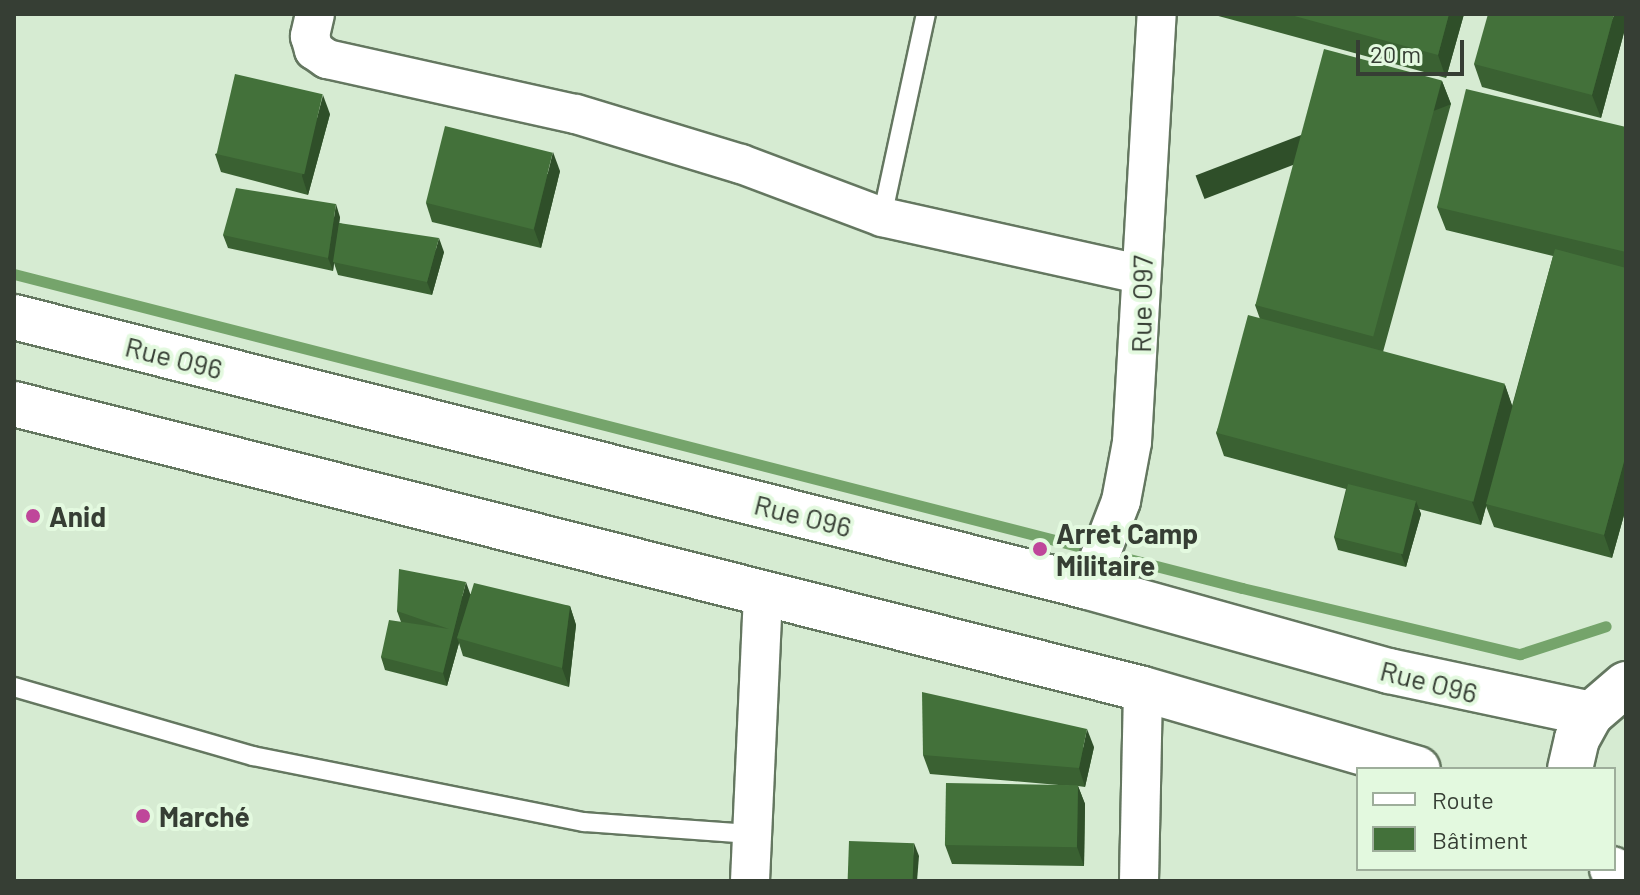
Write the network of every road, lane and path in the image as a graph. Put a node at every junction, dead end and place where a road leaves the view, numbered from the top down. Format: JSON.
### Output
{"nodes":[{"id":1,"x":315,"y":14,"type":"edge"},
{"id":2,"x":926,"y":14,"type":"edge"},
{"id":3,"x":1157,"y":14,"type":"edge"},
{"id":4,"x":882,"y":217,"type":"junction"},
{"id":5,"x":1139,"y":274,"type":"junction"},
{"id":6,"x":14,"y":317,"type":"edge"},
{"id":7,"x":14,"y":404,"type":"edge"},
{"id":8,"x":1088,"y":587,"type":"junction"},
{"id":9,"x":763,"y":591,"type":"junction"},
{"id":10,"x":1626,"y":684,"type":"edge"},
{"id":11,"x":14,"y":687,"type":"edge"},
{"id":12,"x":1143,"y":689,"type":"junction"},
{"id":13,"x":1591,"y":714,"type":"junction"},
{"id":14,"x":1411,"y":767,"type":"edge"},
{"id":15,"x":1570,"y":767,"type":"edge"},
{"id":16,"x":752,"y":834,"type":"junction"},
{"id":17,"x":750,"y":881,"type":"edge"},
{"id":18,"x":1139,"y":881,"type":"edge"}],
"edges":[{"from":1,"to":4,"type":"street"},
{"from":2,"to":4,"type":"lane"},
{"from":3,"to":5,"type":"street","name":"Rue O97"},
{"from":4,"to":5,"type":"street"},
{"from":5,"to":8,"type":"street","name":"Rue O97"},
{"from":6,"to":8,"type":"main road","name":"Rue O96"},
{"from":7,"to":9,"type":"main road"},
{"from":8,"to":13,"type":"main road","name":"Rue O96"},
{"from":9,"to":12,"type":"main road"},
{"from":9,"to":16,"type":"street"},
{"from":10,"to":13,"type":"main road"},
{"from":11,"to":16,"type":"lane"},
{"from":12,"to":14,"type":"main road"},
{"from":12,"to":18,"type":"street"},
{"from":13,"to":15,"type":"main road"},
{"from":16,"to":17,"type":"street"}]}
